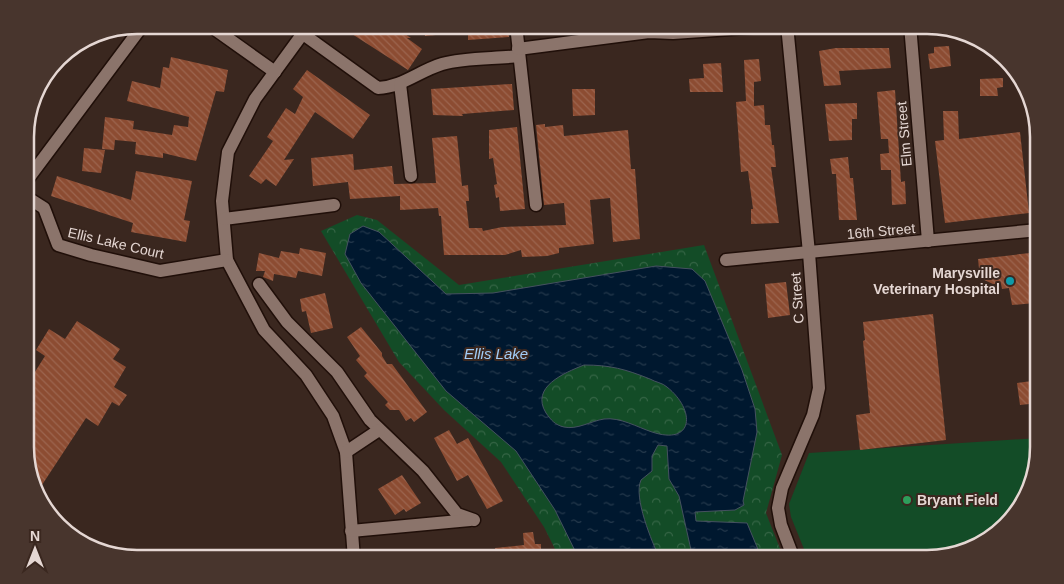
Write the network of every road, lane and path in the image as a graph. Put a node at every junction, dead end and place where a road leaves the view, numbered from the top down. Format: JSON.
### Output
{"nodes":[{"id":1,"x":136,"y":34,"type":"edge"},
{"id":2,"x":222,"y":34,"type":"edge"},
{"id":3,"x":302,"y":34,"type":"edge"},
{"id":4,"x":312,"y":34,"type":"edge"},
{"id":5,"x":517,"y":34,"type":"edge"},
{"id":6,"x":637,"y":34,"type":"edge"},
{"id":7,"x":789,"y":34,"type":"edge"},
{"id":8,"x":911,"y":34,"type":"edge"},
{"id":9,"x":519,"y":53,"type":"junction"},
{"id":10,"x":275,"y":72,"type":"junction"},
{"id":11,"x":400,"y":84,"type":"junction"},
{"id":12,"x":34,"y":171,"type":"edge"},
{"id":13,"x":411,"y":176,"type":"dead end"},
{"id":14,"x":34,"y":202,"type":"edge"},
{"id":15,"x":334,"y":205,"type":"dead end"},
{"id":16,"x":536,"y":205,"type":"dead end"},
{"id":17,"x":224,"y":219,"type":"junction"},
{"id":18,"x":1030,"y":231,"type":"edge"},
{"id":19,"x":928,"y":241,"type":"junction"},
{"id":20,"x":809,"y":253,"type":"junction"},
{"id":21,"x":227,"y":260,"type":"junction"},
{"id":22,"x":726,"y":260,"type":"dead end"},
{"id":23,"x":259,"y":284,"type":"dead end"},
{"id":24,"x":302,"y":338,"type":"junction"},
{"id":25,"x":286,"y":353,"type":"junction"},
{"id":26,"x":379,"y":430,"type":"junction"},
{"id":27,"x":346,"y":452,"type":"junction"},
{"id":28,"x":351,"y":531,"type":"junction"},
{"id":29,"x":353,"y":550,"type":"edge"},
{"id":30,"x":791,"y":550,"type":"edge"}],
"edges":[{"from":1,"to":12,"type":"street"},
{"from":2,"to":10,"type":"street"},
{"from":3,"to":10,"type":"street"},
{"from":4,"to":11,"type":"street"},
{"from":5,"to":9,"type":"street"},
{"from":6,"to":9,"type":"street"},
{"from":7,"to":20,"type":"street","name":"C Street"},
{"from":8,"to":19,"type":"street","name":"Elm Street"},
{"from":9,"to":11,"type":"street"},
{"from":9,"to":16,"type":"street"},
{"from":10,"to":17,"type":"street"},
{"from":11,"to":13,"type":"street"},
{"from":14,"to":21,"type":"street","name":"Ellis Lake Court"},
{"from":15,"to":17,"type":"street"},
{"from":17,"to":21,"type":"street"},
{"from":18,"to":19,"type":"street","name":"16th Street"},
{"from":19,"to":20,"type":"street","name":"16th Street"},
{"from":20,"to":22,"type":"street","name":"16th Street"},
{"from":20,"to":30,"type":"street","name":"C Street"},
{"from":21,"to":25,"type":"street"},
{"from":23,"to":24,"type":"street"},
{"from":24,"to":25,"type":"street"},
{"from":24,"to":26,"type":"street"},
{"from":25,"to":27,"type":"street"},
{"from":26,"to":27,"type":"street"},
{"from":26,"to":28,"type":"street"},
{"from":27,"to":28,"type":"street"},
{"from":28,"to":29,"type":"street"}]}
